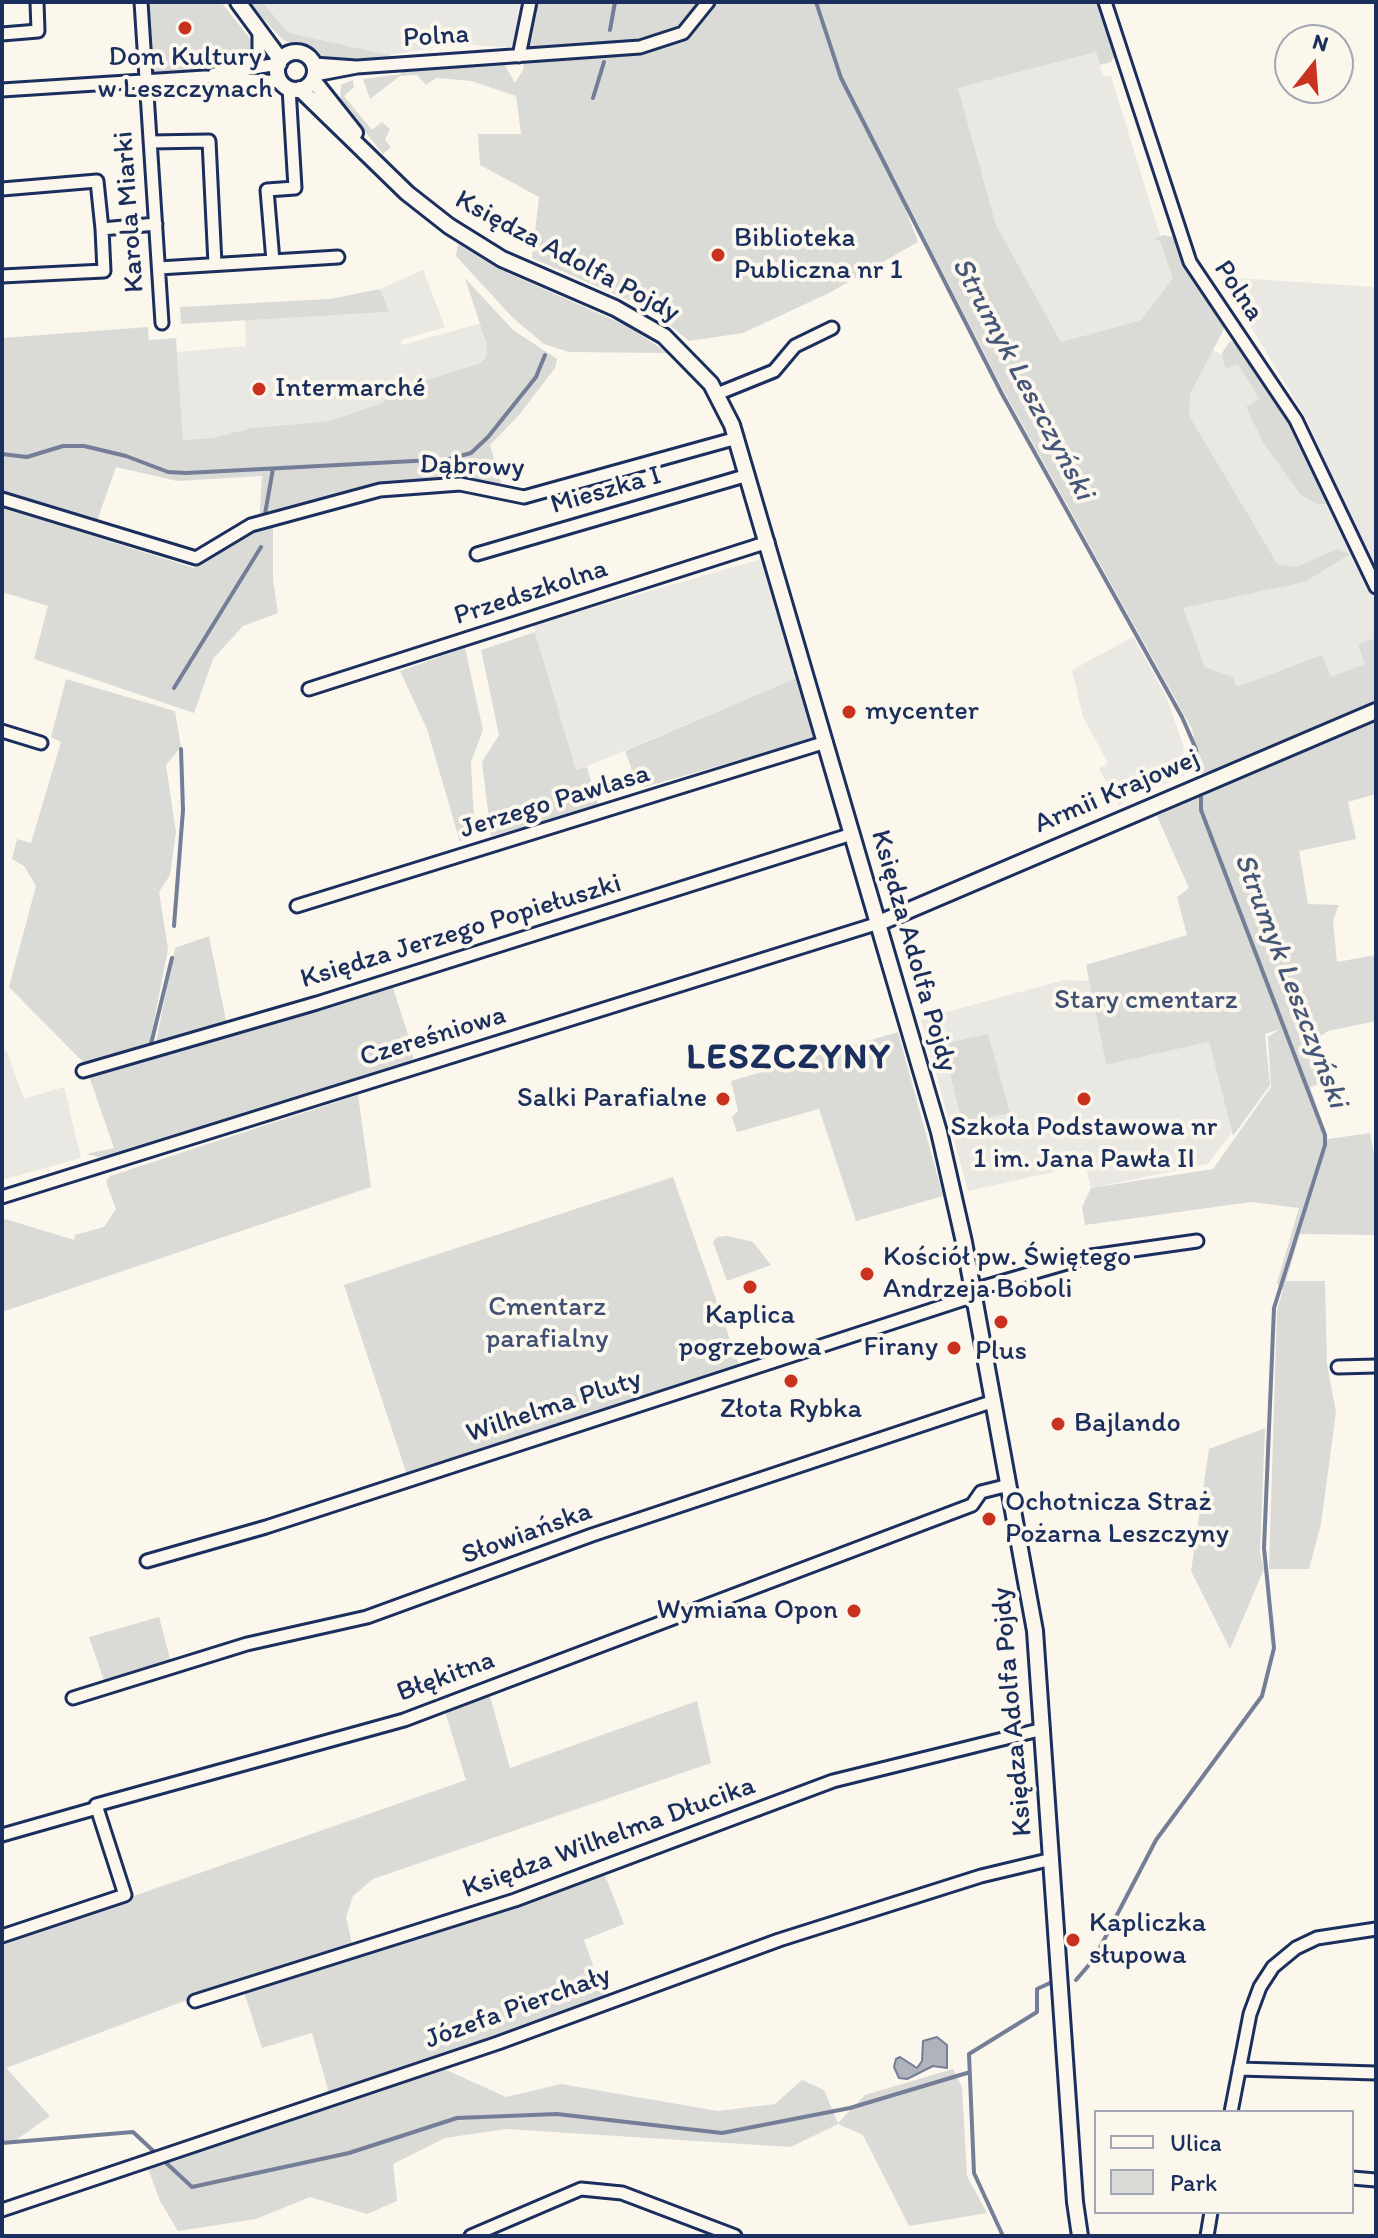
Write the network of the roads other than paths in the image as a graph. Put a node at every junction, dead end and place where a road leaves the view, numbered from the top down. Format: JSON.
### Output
{"nodes":[{"id":1,"x":37,"y":2,"type":"edge"},
{"id":2,"x":141,"y":2,"type":"edge"},
{"id":3,"x":530,"y":2,"type":"edge"},
{"id":4,"x":708,"y":2,"type":"edge"},
{"id":5,"x":1105,"y":2,"type":"edge"},
{"id":6,"x":241,"y":6,"type":"edge"},
{"id":7,"x":259,"y":33,"type":"junction"},
{"id":8,"x":2,"y":34,"type":"edge"},
{"id":9,"x":293,"y":52,"type":"junction"},
{"id":10,"x":519,"y":56,"type":"junction"},
{"id":11,"x":279,"y":64,"type":"junction"},
{"id":12,"x":357,"y":67,"type":"junction"},
{"id":13,"x":246,"y":68,"type":"junction"},
{"id":14,"x":314,"y":73,"type":"junction"},
{"id":15,"x":334,"y":73,"type":"junction"},
{"id":16,"x":205,"y":77,"type":"junction"},
{"id":17,"x":145,"y":81,"type":"junction"},
{"id":18,"x":290,"y":87,"type":"junction"},
{"id":19,"x":2,"y":90,"type":"edge"},
{"id":20,"x":325,"y":96,"type":"junction"},
{"id":21,"x":150,"y":142,"type":"junction"},
{"id":22,"x":377,"y":162,"type":"junction"},
{"id":23,"x":2,"y":189,"type":"edge"},
{"id":24,"x":156,"y":224,"type":"junction"},
{"id":25,"x":102,"y":229,"type":"junction"},
{"id":26,"x":338,"y":257,"type":"dead end"},
{"id":27,"x":273,"y":261,"type":"junction"},
{"id":28,"x":215,"y":264,"type":"junction"},
{"id":29,"x":159,"y":268,"type":"junction"},
{"id":30,"x":2,"y":276,"type":"edge"},
{"id":31,"x":162,"y":323,"type":"dead end"},
{"id":32,"x":832,"y":328,"type":"dead end"},
{"id":33,"x":717,"y":394,"type":"junction"},
{"id":34,"x":737,"y":438,"type":"junction"},
{"id":35,"x":748,"y":475,"type":"junction"},
{"id":36,"x":2,"y":499,"type":"edge"},
{"id":37,"x":768,"y":542,"type":"junction"},
{"id":38,"x":477,"y":554,"type":"dead end"},
{"id":39,"x":1376,"y":587,"type":"edge"},
{"id":40,"x":309,"y":689,"type":"dead end"},
{"id":41,"x":1376,"y":711,"type":"edge"},
{"id":42,"x":2,"y":731,"type":"edge"},
{"id":43,"x":826,"y":742,"type":"junction"},
{"id":44,"x":41,"y":743,"type":"dead end"},
{"id":45,"x":852,"y":834,"type":"junction"},
{"id":46,"x":297,"y":906,"type":"dead end"},
{"id":47,"x":879,"y":923,"type":"junction"},
{"id":48,"x":83,"y":1071,"type":"dead end"},
{"id":49,"x":2,"y":1197,"type":"edge"},
{"id":50,"x":1197,"y":1241,"type":"dead end"},
{"id":51,"x":973,"y":1293,"type":"junction"},
{"id":52,"x":1376,"y":1366,"type":"edge"},
{"id":53,"x":1338,"y":1367,"type":"dead end"},
{"id":54,"x":994,"y":1401,"type":"junction"},
{"id":55,"x":1009,"y":1485,"type":"junction"},
{"id":56,"x":147,"y":1561,"type":"dead end"},
{"id":57,"x":73,"y":1698,"type":"dead end"},
{"id":58,"x":1043,"y":1729,"type":"junction"},
{"id":59,"x":97,"y":1808,"type":"junction"},
{"id":60,"x":2,"y":1835,"type":"edge"},
{"id":61,"x":1052,"y":1859,"type":"junction"},
{"id":62,"x":1376,"y":1929,"type":"edge"},
{"id":63,"x":2,"y":1936,"type":"edge"},
{"id":64,"x":195,"y":2001,"type":"dead end"},
{"id":65,"x":1239,"y":2069,"type":"junction"},
{"id":66,"x":1376,"y":2073,"type":"edge"},
{"id":67,"x":1231,"y":2110,"type":"edge"},
{"id":68,"x":1354,"y":2178,"type":"edge"},
{"id":69,"x":1376,"y":2180,"type":"edge"},
{"id":70,"x":2,"y":2210,"type":"edge"},
{"id":71,"x":1211,"y":2214,"type":"edge"},
{"id":72,"x":471,"y":2236,"type":"edge"},
{"id":73,"x":735,"y":2236,"type":"edge"},
{"id":74,"x":1080,"y":2236,"type":"edge"},
{"id":75,"x":1207,"y":2236,"type":"edge"}],
"edges":[{"from":1,"to":8,"type":"street"},
{"from":2,"to":17,"type":"street","name":"Karola Miarki"},
{"from":3,"to":10,"type":"street"},
{"from":4,"to":10,"type":"street","name":"Polna"},
{"from":5,"to":39,"type":"street","name":"Polna"},
{"from":6,"to":7,"type":"street"},
{"from":6,"to":9,"type":"street"},
{"from":7,"to":11,"type":"street"},
{"from":7,"to":13,"type":"street"},
{"from":9,"to":11,"type":"street"},
{"from":9,"to":14,"type":"street"},
{"from":10,"to":12,"type":"street","name":"Polna"},
{"from":11,"to":13,"type":"street"},
{"from":11,"to":18,"type":"street"},
{"from":12,"to":14,"type":"street","name":"Polna"},
{"from":12,"to":15,"type":"street","name":"Polna"},
{"from":13,"to":16,"type":"street"},
{"from":14,"to":15,"type":"street","name":"Polna"},
{"from":14,"to":18,"type":"street"},
{"from":14,"to":20,"type":"street","name":"Księdza Adolfa Pojdy"},
{"from":15,"to":20,"type":"street"},
{"from":16,"to":17,"type":"street"},
{"from":16,"to":18,"type":"street"},
{"from":17,"to":19,"type":"street"},
{"from":17,"to":21,"type":"street","name":"Karola Miarki"},
{"from":18,"to":22,"type":"street","name":"Księdza Adolfa Pojdy"},
{"from":18,"to":27,"type":"street"},
{"from":20,"to":22,"type":"street","name":"Księdza Adolfa Pojdy"},
{"from":21,"to":24,"type":"street","name":"Karola Miarki"},
{"from":21,"to":28,"type":"street"},
{"from":22,"to":33,"type":"street","name":"Księdza Adolfa Pojdy"},
{"from":23,"to":25,"type":"street"},
{"from":24,"to":25,"type":"street"},
{"from":24,"to":29,"type":"street","name":"Karola Miarki"},
{"from":25,"to":30,"type":"street"},
{"from":26,"to":27,"type":"street"},
{"from":27,"to":28,"type":"street"},
{"from":28,"to":29,"type":"street"},
{"from":29,"to":31,"type":"street","name":"Karola Miarki"},
{"from":32,"to":33,"type":"street"},
{"from":33,"to":34,"type":"street","name":"Księdza Adolfa Pojdy"},
{"from":34,"to":35,"type":"street","name":"Księdza Adolfa Pojdy"},
{"from":34,"to":36,"type":"street","name":"Dąbrowy"},
{"from":35,"to":37,"type":"street","name":"Księdza Adolfa Pojdy"},
{"from":35,"to":38,"type":"street","name":"Mieszka I"},
{"from":37,"to":40,"type":"street","name":"Przedszkolna"},
{"from":37,"to":43,"type":"street","name":"Księdza Adolfa Pojdy"},
{"from":41,"to":47,"type":"street","name":"Armii Krajowej"},
{"from":42,"to":44,"type":"street"},
{"from":43,"to":45,"type":"street","name":"Księdza Adolfa Pojdy"},
{"from":43,"to":46,"type":"street","name":"Jerzego Pawlasa"},
{"from":45,"to":47,"type":"street","name":"Księdza Adolfa Pojdy"},
{"from":45,"to":48,"type":"street","name":"Księdza Jerzego Popiełuszki"},
{"from":47,"to":49,"type":"street","name":"Czereśniowa"},
{"from":47,"to":51,"type":"street","name":"Księdza Adolfa Pojdy"},
{"from":50,"to":51,"type":"street","name":"Wilhelma Pluty"},
{"from":51,"to":54,"type":"street","name":"Księdza Adolfa Pojdy"},
{"from":51,"to":56,"type":"street","name":"Wilhelma Pluty"},
{"from":52,"to":53,"type":"street"},
{"from":54,"to":55,"type":"street","name":"Księdza Adolfa Pojdy"},
{"from":54,"to":57,"type":"street","name":"Słowiańska"},
{"from":55,"to":58,"type":"street","name":"Księdza Adolfa Pojdy"},
{"from":55,"to":59,"type":"street","name":"Błękitna"},
{"from":58,"to":61,"type":"street","name":"Księdza Adolfa Pojdy"},
{"from":58,"to":64,"type":"street","name":"Księdza Wilhelma Dłucika"},
{"from":59,"to":60,"type":"street","name":"Błękitna"},
{"from":59,"to":63,"type":"street"},
{"from":61,"to":70,"type":"street","name":"Józefa Pierchały"},
{"from":61,"to":74,"type":"street","name":"Księdza Adolfa Pojdy"},
{"from":62,"to":65,"type":"street"},
{"from":65,"to":66,"type":"street"},
{"from":65,"to":67,"type":"street"},
{"from":68,"to":69,"type":"street"},
{"from":71,"to":75,"type":"street"},
{"from":72,"to":73,"type":"street"}]}
